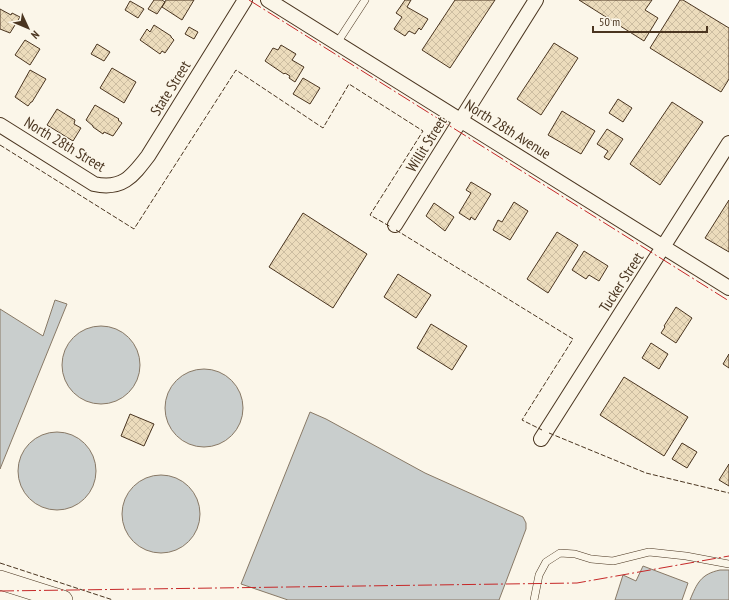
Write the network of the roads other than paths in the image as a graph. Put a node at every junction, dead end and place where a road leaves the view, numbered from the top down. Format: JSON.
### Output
{"nodes":[{"id":1,"x":245,"y":0,"type":"edge"},
{"id":2,"x":268,"y":0,"type":"edge"},
{"id":3,"x":365,"y":0,"type":"edge"},
{"id":4,"x":536,"y":0,"type":"edge"},
{"id":5,"x":337,"y":43,"type":"junction"},
{"id":6,"x":461,"y":120,"type":"junction"},
{"id":7,"x":0,"y":125,"type":"edge"},
{"id":8,"x":729,"y":143,"type":"edge"},
{"id":9,"x":114,"y":185,"type":"joint"},
{"id":10,"x":395,"y":225,"type":"dead end"},
{"id":11,"x":663,"y":247,"type":"junction"},
{"id":12,"x":729,"y":288,"type":"edge"},
{"id":13,"x":541,"y":439,"type":"dead end"},
{"id":14,"x":729,"y":564,"type":"edge"},
{"id":15,"x":0,"y":580,"type":"edge"},
{"id":16,"x":63,"y":600,"type":"edge"},
{"id":17,"x":534,"y":600,"type":"edge"}],
"edges":[{"from":1,"to":9,"type":"street","name":"State Street"},
{"from":2,"to":5,"type":"street","name":"North 28th Avenue"},
{"from":3,"to":5,"type":"lane"},
{"from":4,"to":6,"type":"street","name":"Willit Street"},
{"from":5,"to":6,"type":"street","name":"North 28th Avenue"},
{"from":6,"to":10,"type":"street","name":"Willit Street"},
{"from":6,"to":11,"type":"street","name":"North 28th Avenue"},
{"from":7,"to":9,"type":"street","name":"North 28th Street"},
{"from":8,"to":11,"type":"street","name":"Tucker Street"},
{"from":11,"to":12,"type":"street","name":"North 28th Avenue"},
{"from":11,"to":13,"type":"street","name":"Tucker Street"},
{"from":14,"to":17,"type":"lane"},
{"from":15,"to":16,"type":"main road"}]}
